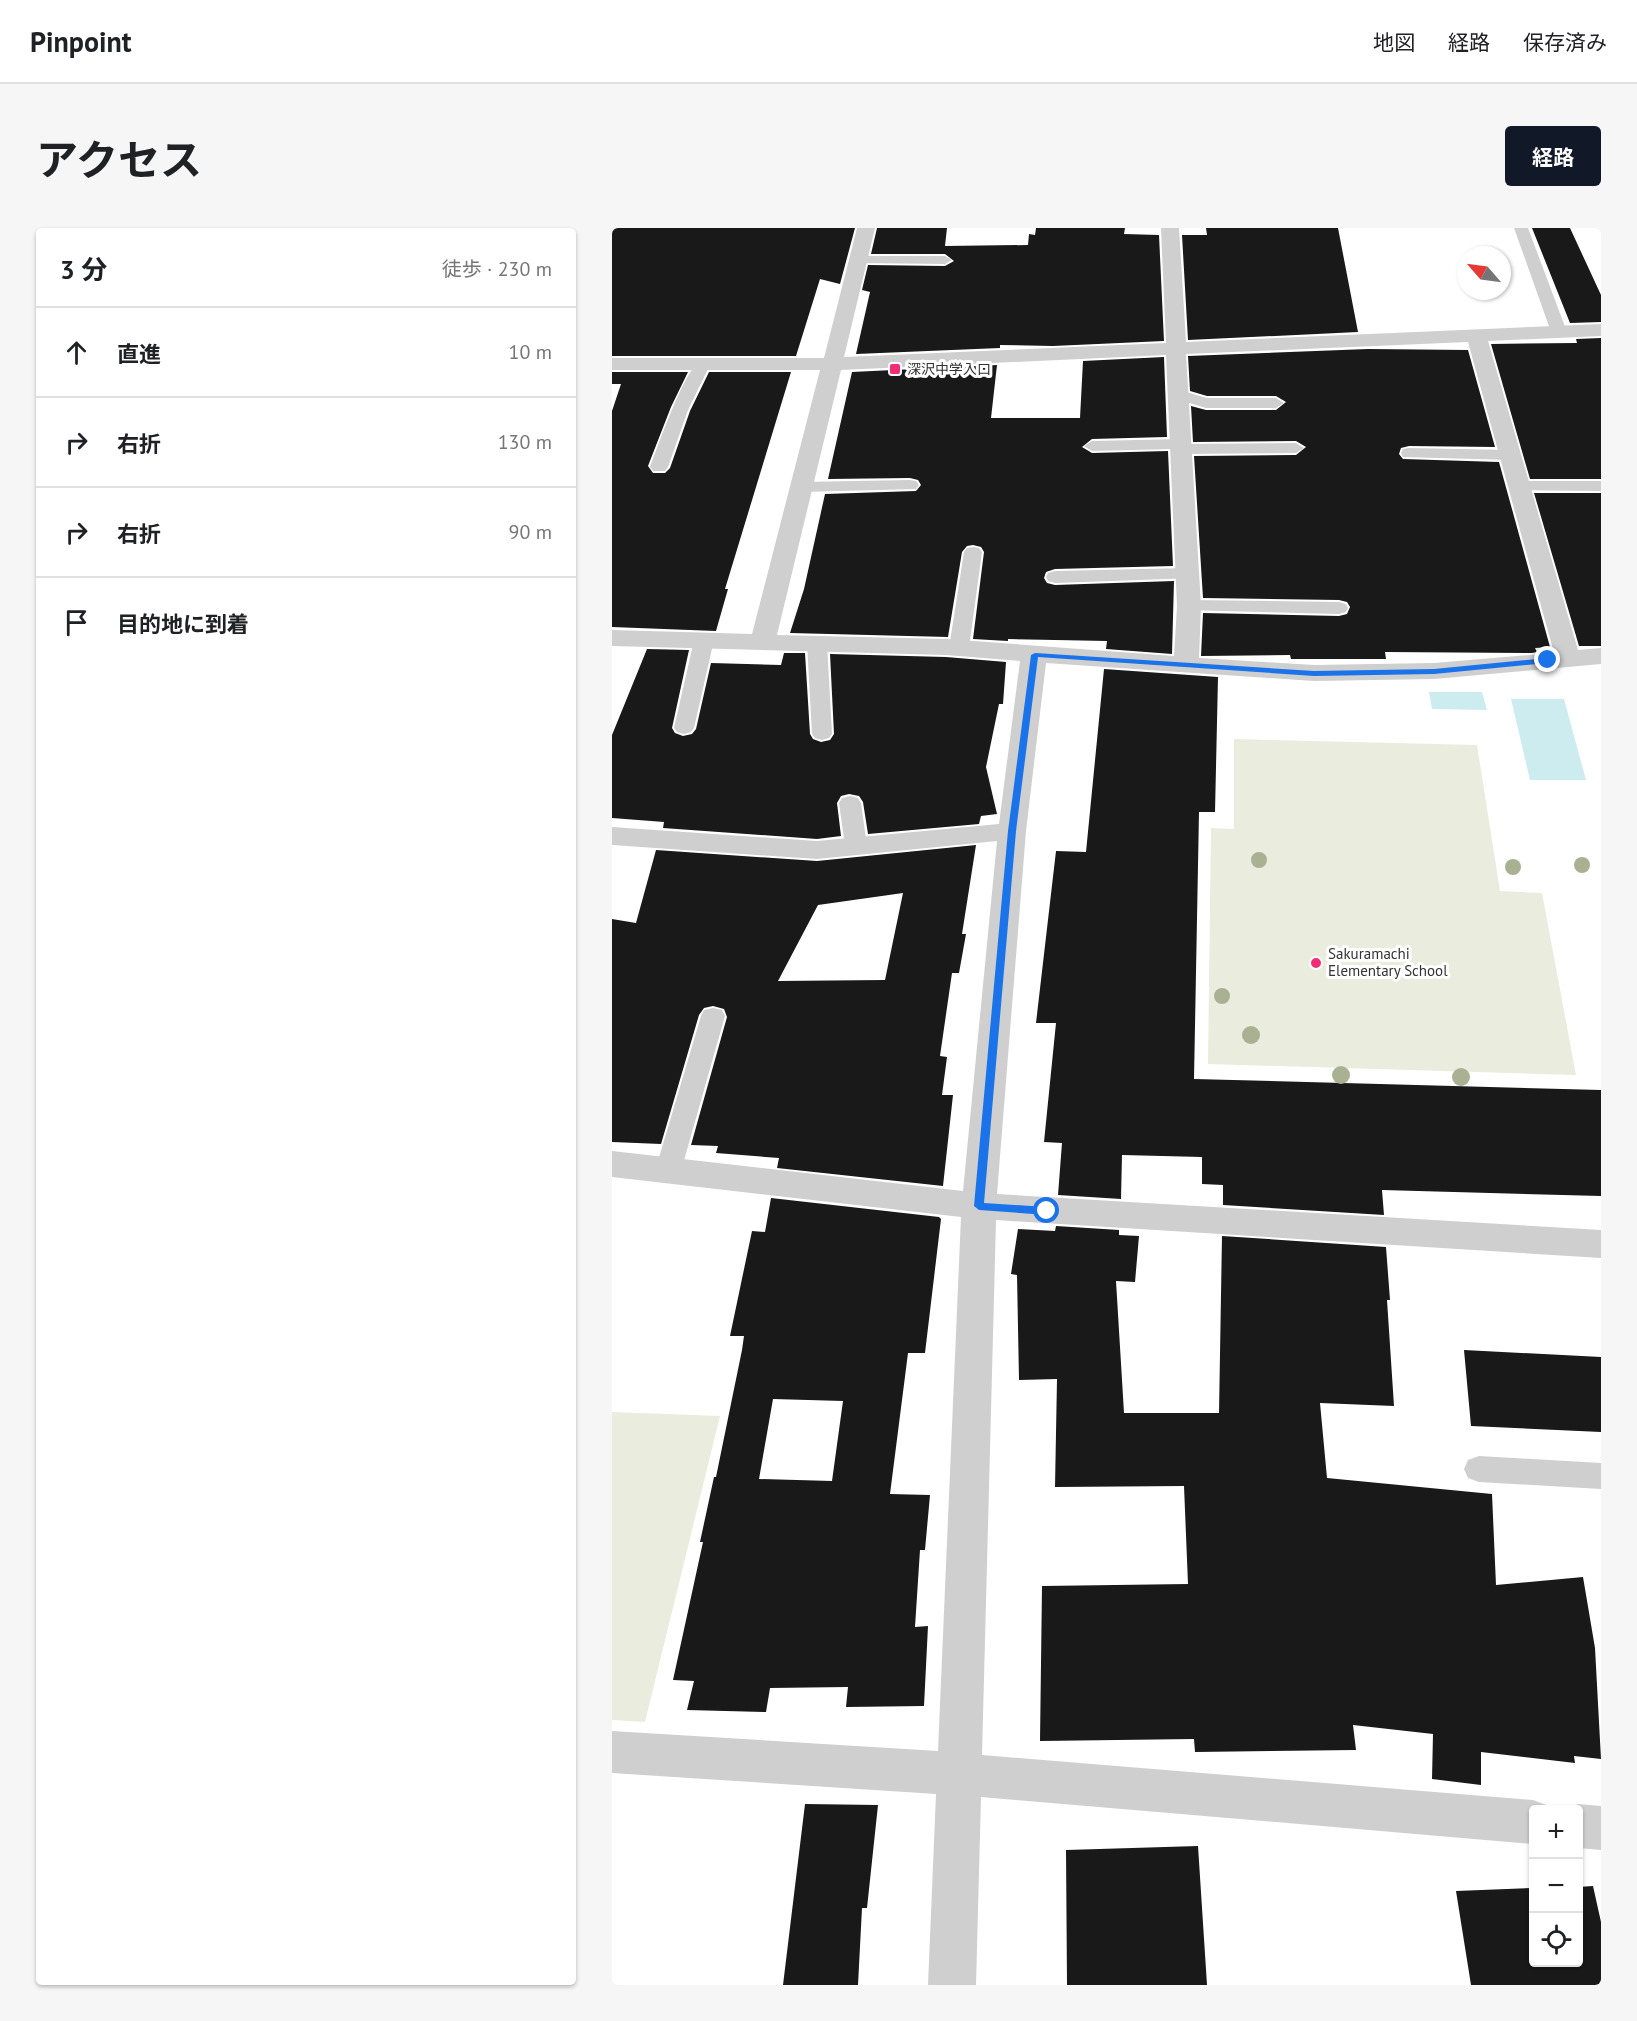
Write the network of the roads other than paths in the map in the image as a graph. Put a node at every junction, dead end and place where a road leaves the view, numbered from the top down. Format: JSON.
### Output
{"nodes":[{"id":1,"x":866,"y":228,"type":"edge"},
{"id":2,"x":1170,"y":228,"type":"edge"},
{"id":3,"x":1521,"y":228,"type":"edge"},
{"id":4,"x":859,"y":260,"type":"junction"},
{"id":5,"x":945,"y":260,"type":"dead end"},
{"id":6,"x":1601,"y":330,"type":"edge"},
{"id":7,"x":1559,"y":332,"type":"junction"},
{"id":8,"x":1476,"y":336,"type":"junction"},
{"id":9,"x":1177,"y":349,"type":"junction"},
{"id":10,"x":612,"y":364,"type":"edge"},
{"id":11,"x":831,"y":364,"type":"junction"},
{"id":12,"x":702,"y":365,"type":"junction"},
{"id":13,"x":1179,"y":395,"type":"junction"},
{"id":14,"x":1276,"y":404,"type":"dead end"},
{"id":15,"x":1092,"y":446,"type":"dead end"},
{"id":16,"x":1181,"y":446,"type":"junction"},
{"id":17,"x":1296,"y":448,"type":"dead end"},
{"id":18,"x":1408,"y":453,"type":"dead end"},
{"id":19,"x":1510,"y":455,"type":"junction"},
{"id":20,"x":659,"y":467,"type":"dead end"},
{"id":21,"x":910,"y":485,"type":"dead end"},
{"id":22,"x":1518,"y":486,"type":"junction"},
{"id":23,"x":1601,"y":486,"type":"edge"},
{"id":24,"x":801,"y":487,"type":"junction"},
{"id":25,"x":973,"y":552,"type":"dead end"},
{"id":26,"x":1188,"y":573,"type":"junction"},
{"id":27,"x":1055,"y":577,"type":"dead end"},
{"id":28,"x":1189,"y":606,"type":"junction"},
{"id":29,"x":1339,"y":608,"type":"dead end"},
{"id":30,"x":612,"y":638,"type":"edge"},
{"id":31,"x":704,"y":640,"type":"junction"},
{"id":32,"x":763,"y":642,"type":"junction"},
{"id":33,"x":817,"y":643,"type":"junction"},
{"id":34,"x":959,"y":648,"type":"junction"},
{"id":35,"x":1035,"y":655,"type":"junction"},
{"id":36,"x":1598,"y":656,"type":"edge"},
{"id":37,"x":1568,"y":659,"type":"junction"},
{"id":38,"x":1186,"y":664,"type":"junction"},
{"id":39,"x":1601,"y":682,"type":"edge"},
{"id":40,"x":684,"y":728,"type":"dead end"},
{"id":41,"x":822,"y":734,"type":"dead end"},
{"id":42,"x":850,"y":803,"type":"dead end"},
{"id":43,"x":1012,"y":831,"type":"junction"},
{"id":44,"x":612,"y":836,"type":"edge"},
{"id":45,"x":856,"y":846,"type":"junction"},
{"id":46,"x":712,"y":1016,"type":"dead end"},
{"id":47,"x":612,"y":1164,"type":"edge"},
{"id":48,"x":668,"y":1171,"type":"junction"},
{"id":49,"x":979,"y":1206,"type":"junction"},
{"id":50,"x":1601,"y":1244,"type":"edge"},
{"id":51,"x":1479,"y":1469,"type":"dead end"},
{"id":52,"x":1601,"y":1476,"type":"edge"},
{"id":53,"x":612,"y":1752,"type":"edge"},
{"id":54,"x":958,"y":1774,"type":"junction"},
{"id":55,"x":1529,"y":1822,"type":"edge"},
{"id":56,"x":1583,"y":1826,"type":"edge"},
{"id":57,"x":1601,"y":1828,"type":"edge"},
{"id":58,"x":952,"y":1985,"type":"edge"}],
"edges":[{"from":1,"to":4,"type":"street"},
{"from":2,"to":9,"type":"street"},
{"from":3,"to":7,"type":"lane"},
{"from":4,"to":5,"type":"lane"},
{"from":4,"to":11,"type":"street"},
{"from":6,"to":7,"type":"street"},
{"from":7,"to":8,"type":"street"},
{"from":8,"to":9,"type":"street"},
{"from":8,"to":19,"type":"street"},
{"from":9,"to":11,"type":"street"},
{"from":9,"to":13,"type":"street"},
{"from":10,"to":12,"type":"street"},
{"from":11,"to":12,"type":"street"},
{"from":11,"to":24,"type":"street"},
{"from":12,"to":20,"type":"lane"},
{"from":13,"to":14,"type":"lane"},
{"from":13,"to":16,"type":"street"},
{"from":15,"to":16,"type":"lane"},
{"from":16,"to":17,"type":"lane"},
{"from":16,"to":26,"type":"street"},
{"from":18,"to":19,"type":"lane"},
{"from":19,"to":22,"type":"street"},
{"from":21,"to":24,"type":"lane"},
{"from":22,"to":23,"type":"lane"},
{"from":22,"to":37,"type":"street"},
{"from":24,"to":32,"type":"street"},
{"from":25,"to":34,"type":"lane"},
{"from":26,"to":27,"type":"lane"},
{"from":26,"to":28,"type":"street"},
{"from":28,"to":29,"type":"lane"},
{"from":28,"to":38,"type":"street"},
{"from":30,"to":31,"type":"street"},
{"from":31,"to":32,"type":"street"},
{"from":31,"to":40,"type":"lane"},
{"from":32,"to":33,"type":"street"},
{"from":33,"to":34,"type":"street"},
{"from":33,"to":41,"type":"lane"},
{"from":34,"to":35,"type":"street"},
{"from":35,"to":38,"type":"street"},
{"from":35,"to":43,"type":"street"},
{"from":36,"to":37,"type":"street"},
{"from":36,"to":39,"type":"street"},
{"from":37,"to":38,"type":"street"},
{"from":42,"to":45,"type":"lane"},
{"from":43,"to":45,"type":"street"},
{"from":43,"to":49,"type":"street"},
{"from":44,"to":45,"type":"street"},
{"from":46,"to":48,"type":"lane"},
{"from":47,"to":48,"type":"street"},
{"from":48,"to":49,"type":"street"},
{"from":49,"to":50,"type":"street"},
{"from":49,"to":54,"type":"street"},
{"from":51,"to":52,"type":"lane"},
{"from":53,"to":54,"type":"street"},
{"from":54,"to":55,"type":"street"},
{"from":54,"to":58,"type":"street"},
{"from":56,"to":57,"type":"street"}]}
